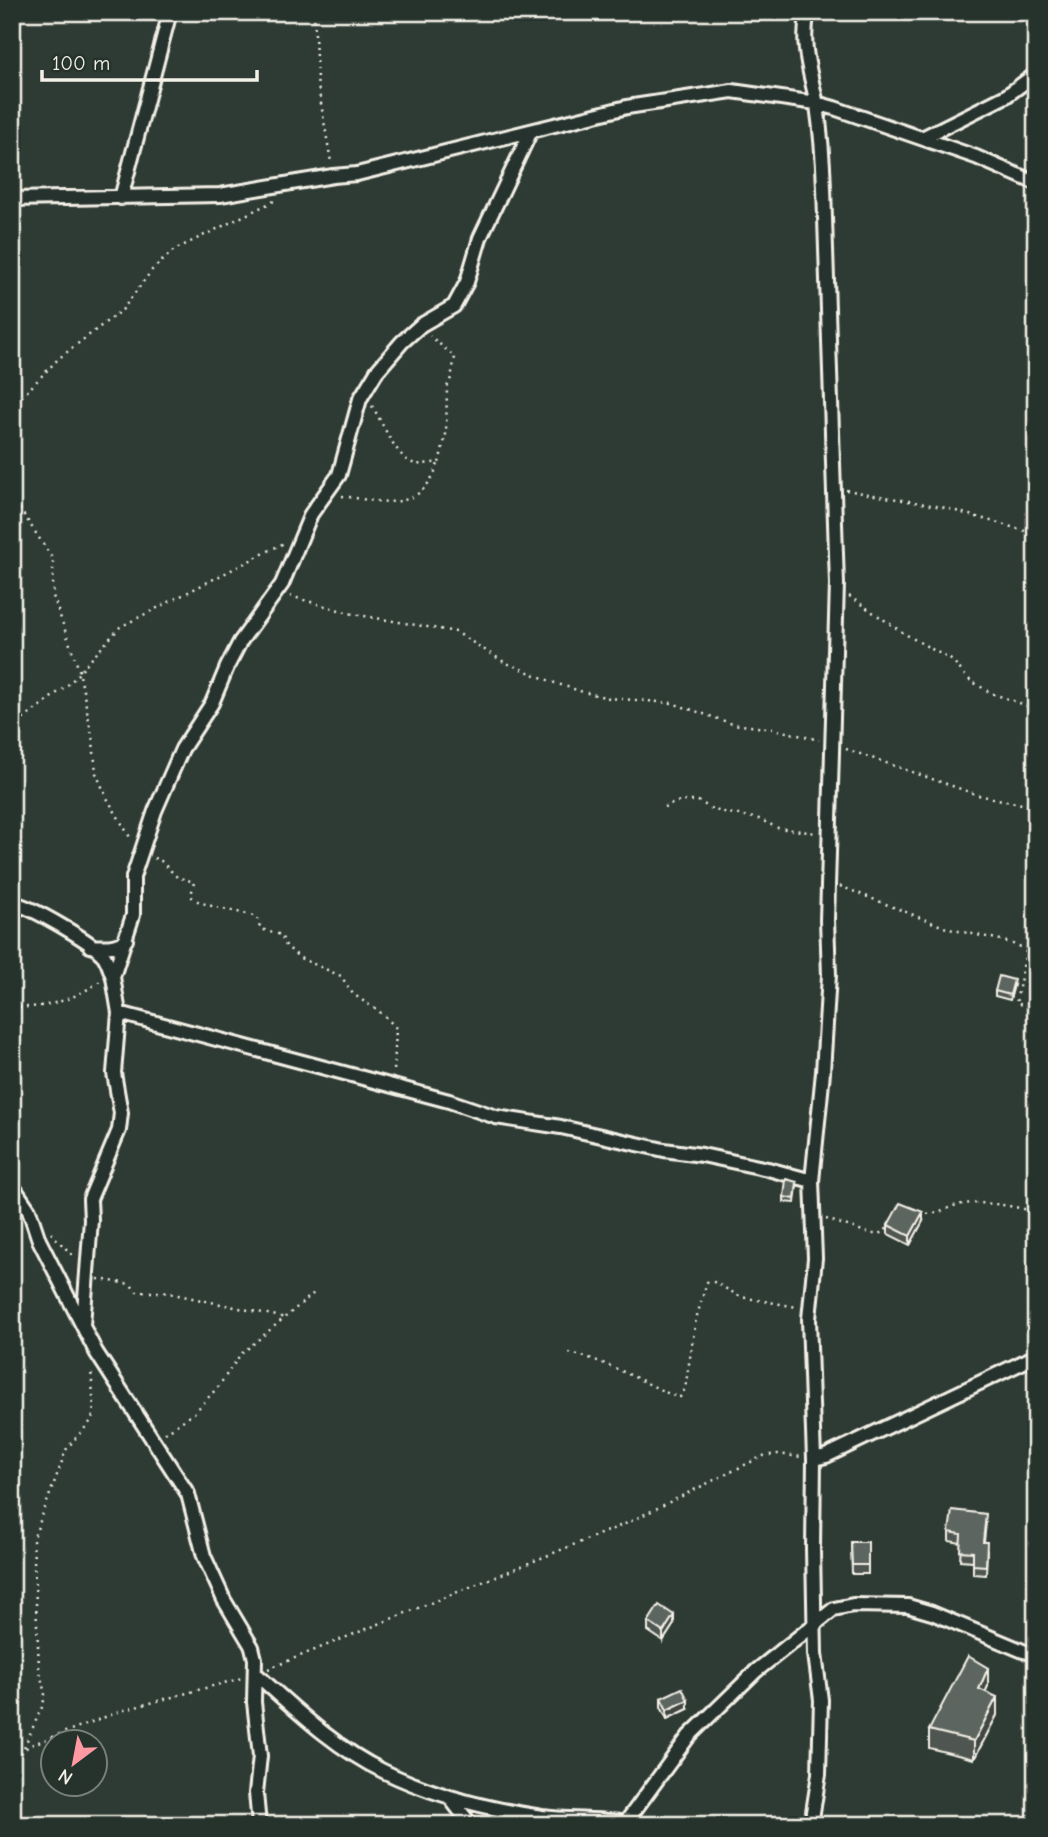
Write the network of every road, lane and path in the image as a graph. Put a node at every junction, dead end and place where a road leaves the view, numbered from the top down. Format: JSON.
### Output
{"nodes":[{"id":1,"x":170,"y":12,"type":"edge"},
{"id":2,"x":314,"y":12,"type":"edge"},
{"id":3,"x":808,"y":12,"type":"edge"},
{"id":4,"x":1036,"y":74,"type":"edge"},
{"id":5,"x":816,"y":103,"type":"junction"},
{"id":6,"x":531,"y":131,"type":"junction"},
{"id":7,"x":922,"y":138,"type":"junction"},
{"id":8,"x":334,"y":176,"type":"junction"},
{"id":9,"x":1036,"y":183,"type":"edge"},
{"id":10,"x":282,"y":197,"type":"dead end"},
{"id":11,"x":121,"y":198,"type":"junction"},
{"id":12,"x":12,"y":199,"type":"edge"},
{"id":13,"x":419,"y":327,"type":"junction"},
{"id":14,"x":360,"y":399,"type":"junction"},
{"id":15,"x":12,"y":407,"type":"edge"},
{"id":16,"x":439,"y":463,"type":"junction"},
{"id":17,"x":330,"y":489,"type":"junction"},
{"id":18,"x":835,"y":489,"type":"junction"},
{"id":19,"x":12,"y":497,"type":"edge"},
{"id":20,"x":302,"y":534,"type":"junction"},
{"id":21,"x":1036,"y":534,"type":"edge"},
{"id":22,"x":837,"y":584,"type":"junction"},
{"id":23,"x":277,"y":593,"type":"junction"},
{"id":24,"x":1036,"y":709,"type":"edge"},
{"id":25,"x":12,"y":728,"type":"edge"},
{"id":26,"x":832,"y":744,"type":"junction"},
{"id":27,"x":664,"y":807,"type":"dead end"},
{"id":28,"x":1036,"y":807,"type":"edge"},
{"id":29,"x":830,"y":832,"type":"junction"},
{"id":30,"x":141,"y":853,"type":"junction"},
{"id":31,"x":828,"y":883,"type":"junction"},
{"id":32,"x":12,"y":904,"type":"edge"},
{"id":33,"x":126,"y":940,"type":"junction"},
{"id":34,"x":90,"y":946,"type":"junction"},
{"id":35,"x":1027,"y":949,"type":"junction"},
{"id":36,"x":1036,"y":952,"type":"edge"},
{"id":37,"x":113,"y":977,"type":"junction"},
{"id":38,"x":12,"y":1007,"type":"edge"},
{"id":39,"x":1036,"y":1009,"type":"edge"},
{"id":40,"x":120,"y":1013,"type":"junction"},
{"id":41,"x":392,"y":1086,"type":"junction"},
{"id":42,"x":812,"y":1181,"type":"junction"},
{"id":43,"x":12,"y":1185,"type":"edge"},
{"id":44,"x":916,"y":1212,"type":"edge"},
{"id":45,"x":1036,"y":1212,"type":"edge"},
{"id":46,"x":815,"y":1215,"type":"junction"},
{"id":47,"x":32,"y":1218,"type":"junction"},
{"id":48,"x":892,"y":1222,"type":"edge"},
{"id":49,"x":86,"y":1271,"type":"junction"},
{"id":50,"x":314,"y":1293,"type":"dead end"},
{"id":51,"x":811,"y":1310,"type":"junction"},
{"id":52,"x":286,"y":1318,"type":"junction"},
{"id":53,"x":83,"y":1325,"type":"junction"},
{"id":54,"x":569,"y":1353,"type":"dead end"},
{"id":55,"x":1036,"y":1356,"type":"edge"},
{"id":56,"x":91,"y":1369,"type":"dead end"},
{"id":57,"x":152,"y":1439,"type":"junction"},
{"id":58,"x":814,"y":1459,"type":"junction"},
{"id":59,"x":815,"y":1623,"type":"junction"},
{"id":60,"x":1036,"y":1654,"type":"edge"},
{"id":61,"x":256,"y":1674,"type":"junction"},
{"id":62,"x":22,"y":1751,"type":"junction"},
{"id":63,"x":12,"y":1764,"type":"edge"},
{"id":64,"x":450,"y":1798,"type":"junction"},
{"id":65,"x":632,"y":1823,"type":"edge"},
{"id":66,"x":259,"y":1825,"type":"edge"},
{"id":67,"x":471,"y":1825,"type":"edge"},
{"id":68,"x":811,"y":1825,"type":"edge"}],
"edges":[{"from":1,"to":11,"type":"street"},
{"from":2,"to":8,"type":"path"},
{"from":3,"to":5,"type":"street"},
{"from":4,"to":7,"type":"street"},
{"from":5,"to":6,"type":"street"},
{"from":5,"to":7,"type":"street"},
{"from":5,"to":18,"type":"street"},
{"from":6,"to":8,"type":"street"},
{"from":6,"to":13,"type":"street"},
{"from":7,"to":9,"type":"street"},
{"from":8,"to":11,"type":"street"},
{"from":10,"to":15,"type":"path"},
{"from":11,"to":12,"type":"street"},
{"from":13,"to":14,"type":"street"},
{"from":13,"to":16,"type":"path"},
{"from":14,"to":16,"type":"path"},
{"from":14,"to":17,"type":"street"},
{"from":16,"to":17,"type":"path"},
{"from":17,"to":20,"type":"street"},
{"from":18,"to":21,"type":"path"},
{"from":18,"to":22,"type":"street"},
{"from":19,"to":30,"type":"path"},
{"from":20,"to":23,"type":"street"},
{"from":20,"to":25,"type":"path"},
{"from":22,"to":24,"type":"path"},
{"from":22,"to":26,"type":"street"},
{"from":23,"to":26,"type":"path"},
{"from":23,"to":30,"type":"street"},
{"from":26,"to":28,"type":"path"},
{"from":26,"to":29,"type":"street"},
{"from":27,"to":29,"type":"path"},
{"from":29,"to":31,"type":"street"},
{"from":30,"to":33,"type":"street"},
{"from":30,"to":41,"type":"path"},
{"from":31,"to":35,"type":"path"},
{"from":31,"to":42,"type":"street"},
{"from":32,"to":34,"type":"street"},
{"from":33,"to":34,"type":"street"},
{"from":33,"to":37,"type":"street"},
{"from":34,"to":37,"type":"street"},
{"from":35,"to":36,"type":"path"},
{"from":35,"to":39,"type":"path"},
{"from":37,"to":38,"type":"path"},
{"from":37,"to":40,"type":"street"},
{"from":40,"to":41,"type":"street"},
{"from":40,"to":49,"type":"street"},
{"from":41,"to":42,"type":"street"},
{"from":42,"to":46,"type":"street"},
{"from":43,"to":47,"type":"street"},
{"from":44,"to":45,"type":"path"},
{"from":46,"to":48,"type":"path"},
{"from":46,"to":51,"type":"street"},
{"from":47,"to":49,"type":"path"},
{"from":47,"to":53,"type":"street"},
{"from":49,"to":52,"type":"path"},
{"from":49,"to":53,"type":"street"},
{"from":50,"to":52,"type":"path"},
{"from":51,"to":54,"type":"path"},
{"from":51,"to":58,"type":"street"},
{"from":52,"to":57,"type":"path"},
{"from":53,"to":57,"type":"street"},
{"from":55,"to":58,"type":"street"},
{"from":56,"to":62,"type":"path"},
{"from":57,"to":61,"type":"street"},
{"from":58,"to":59,"type":"street"},
{"from":58,"to":61,"type":"path"},
{"from":59,"to":60,"type":"street"},
{"from":59,"to":65,"type":"street"},
{"from":59,"to":68,"type":"street"},
{"from":61,"to":62,"type":"path"},
{"from":61,"to":64,"type":"street"},
{"from":61,"to":66,"type":"street"},
{"from":62,"to":63,"type":"path"},
{"from":64,"to":65,"type":"street"},
{"from":64,"to":67,"type":"street"}]}
